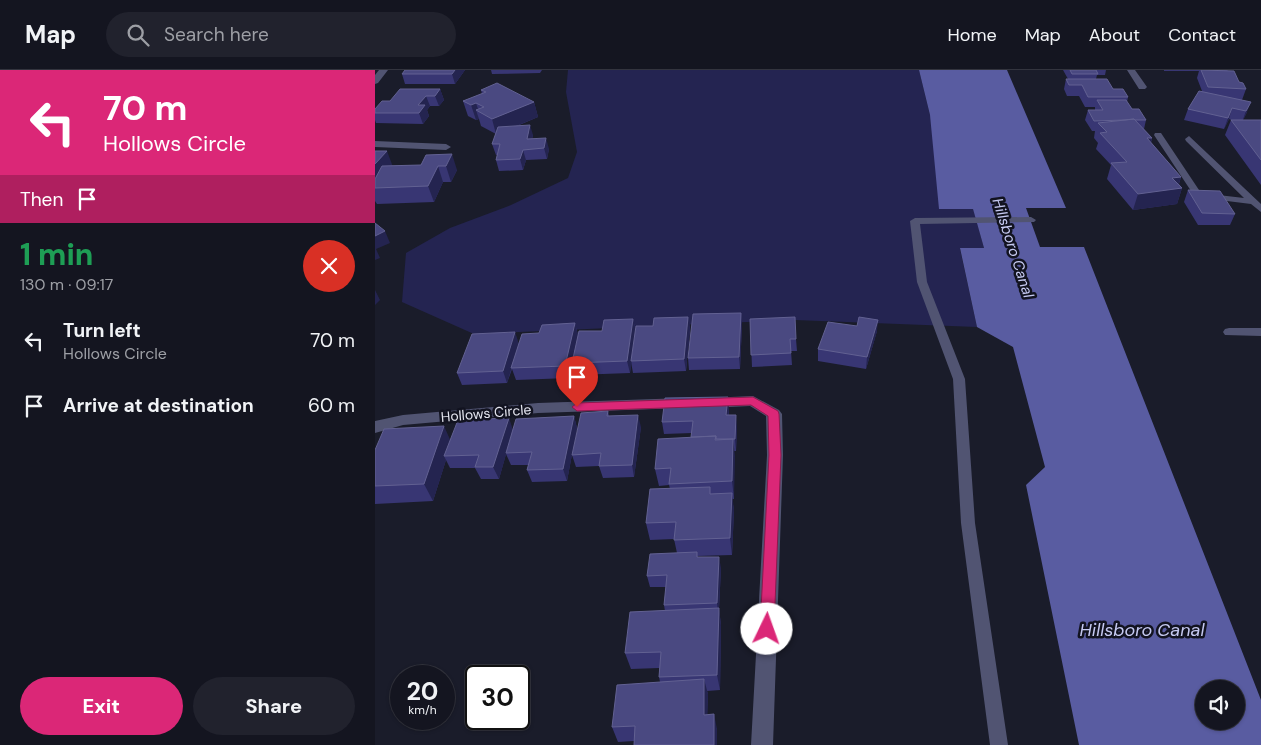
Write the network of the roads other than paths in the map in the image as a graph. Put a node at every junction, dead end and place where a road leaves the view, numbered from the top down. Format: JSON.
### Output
{"nodes":[{"id":1,"x":383,"y":70,"type":"edge"},
{"id":2,"x":1131,"y":70,"type":"edge"},
{"id":3,"x":375,"y":81,"type":"edge"},
{"id":4,"x":1142,"y":87,"type":"dead end"},
{"id":5,"x":1158,"y":135,"type":"dead end"},
{"id":6,"x":1189,"y":139,"type":"dead end"},
{"id":7,"x":375,"y":144,"type":"edge"},
{"id":8,"x":446,"y":148,"type":"dead end"},
{"id":9,"x":1257,"y":205,"type":"edge"},
{"id":10,"x":1031,"y":220,"type":"dead end"},
{"id":11,"x":1229,"y":332,"type":"dead end"},
{"id":12,"x":1261,"y":332,"type":"edge"},
{"id":13,"x":375,"y":427,"type":"edge"},
{"id":14,"x":762,"y":745,"type":"edge"},
{"id":15,"x":999,"y":745,"type":"edge"}],
"edges":[{"from":1,"to":3,"type":"street"},
{"from":2,"to":4,"type":"street"},
{"from":5,"to":9,"type":"lane"},
{"from":6,"to":9,"type":"lane"},
{"from":7,"to":8,"type":"street"},
{"from":10,"to":15,"type":"lane"},
{"from":11,"to":12,"type":"lane"},
{"from":13,"to":14,"type":"street","name":"Hollows Circle"}]}
